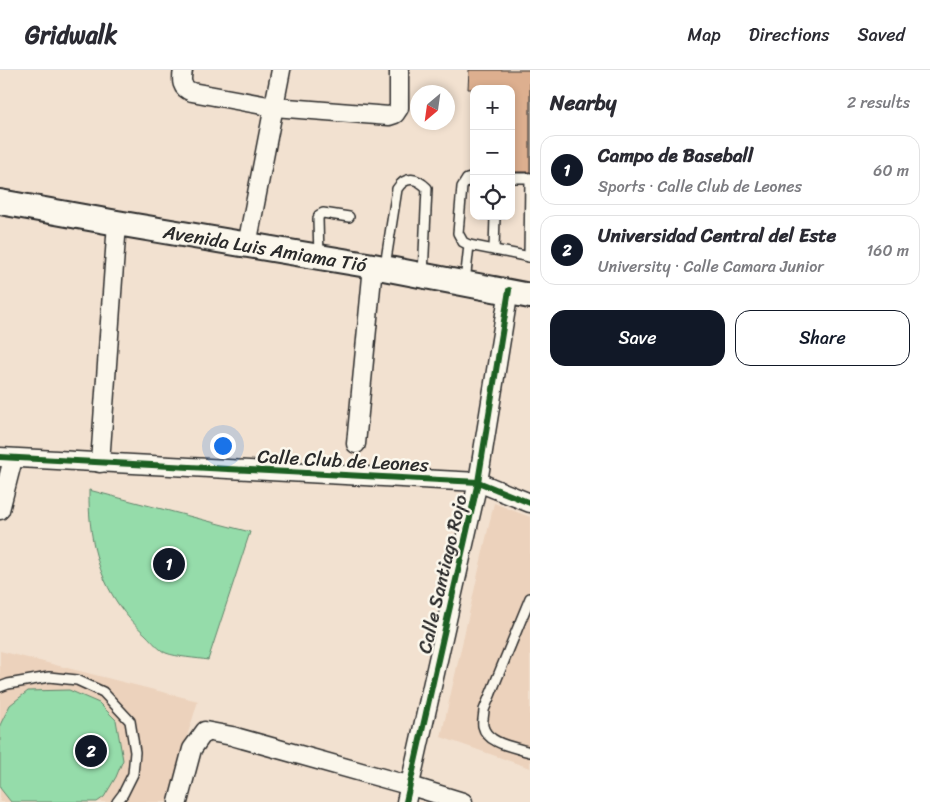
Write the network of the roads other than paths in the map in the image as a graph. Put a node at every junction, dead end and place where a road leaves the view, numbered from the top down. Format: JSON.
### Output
{"nodes":[{"id":1,"x":182,"y":70,"type":"edge"},
{"id":2,"x":281,"y":70,"type":"edge"},
{"id":3,"x":400,"y":70,"type":"edge"},
{"id":4,"x":274,"y":107,"type":"junction"},
{"id":5,"x":470,"y":178,"type":"edge"},
{"id":6,"x":515,"y":178,"type":"edge"},
{"id":7,"x":530,"y":178,"type":"edge"},
{"id":8,"x":0,"y":202,"type":"edge"},
{"id":9,"x":350,"y":218,"type":"dead end"},
{"id":10,"x":495,"y":220,"type":"edge"},
{"id":11,"x":117,"y":223,"type":"junction"},
{"id":12,"x":247,"y":245,"type":"junction"},
{"id":13,"x":469,"y":245,"type":"junction"},
{"id":14,"x":494,"y":250,"type":"junction"},
{"id":15,"x":319,"y":257,"type":"junction"},
{"id":16,"x":529,"y":257,"type":"edge"},
{"id":17,"x":379,"y":267,"type":"junction"},
{"id":18,"x":423,"y":275,"type":"junction"},
{"id":19,"x":466,"y":282,"type":"junction"},
{"id":20,"x":519,"y":293,"type":"edge"},
{"id":21,"x":356,"y":444,"type":"dead end"},
{"id":22,"x":7,"y":458,"type":"edge"},
{"id":23,"x":100,"y":463,"type":"junction"},
{"id":24,"x":478,"y":482,"type":"junction"},
{"id":25,"x":530,"y":503,"type":"edge"},
{"id":26,"x":0,"y":510,"type":"edge"},
{"id":27,"x":530,"y":598,"type":"edge"},
{"id":28,"x":0,"y":677,"type":"edge"},
{"id":29,"x":4,"y":686,"type":"edge"},
{"id":30,"x":530,"y":752,"type":"edge"},
{"id":31,"x":408,"y":794,"type":"edge"},
{"id":32,"x":117,"y":802,"type":"edge"},
{"id":33,"x":178,"y":802,"type":"edge"},
{"id":34,"x":463,"y":802,"type":"edge"}],
"edges":[{"from":1,"to":4,"type":"street"},
{"from":2,"to":4,"type":"street"},
{"from":3,"to":4,"type":"street"},
{"from":4,"to":12,"type":"street"},
{"from":5,"to":13,"type":"lane"},
{"from":6,"to":7,"type":"lane"},
{"from":7,"to":16,"type":"lane"},
{"from":8,"to":11,"type":"main road","name":"Avenida Luis Amiama Tió"},
{"from":9,"to":15,"type":"lane"},
{"from":10,"to":14,"type":"lane"},
{"from":11,"to":12,"type":"main road","name":"Avenida Luis Amiama Tió"},
{"from":11,"to":23,"type":"street"},
{"from":12,"to":15,"type":"main road","name":"Avenida Luis Amiama Tió"},
{"from":13,"to":14,"type":"lane"},
{"from":13,"to":19,"type":"lane"},
{"from":14,"to":16,"type":"lane"},
{"from":15,"to":17,"type":"main road","name":"Avenida Luis Amiama Tió"},
{"from":17,"to":18,"type":"main road","name":"Avenida Luis Amiama Tió"},
{"from":17,"to":18,"type":"lane"},
{"from":17,"to":21,"type":"street"},
{"from":18,"to":19,"type":"main road","name":"Avenida Luis Amiama Tió"},
{"from":19,"to":20,"type":"main road","name":"Avenida Luis Amiama Tió"},
{"from":20,"to":24,"type":"street","name":"Calle Santiago Rojo"},
{"from":22,"to":23,"type":"street","name":"Calle Club de Leones"},
{"from":22,"to":26,"type":"street"},
{"from":23,"to":24,"type":"street","name":"Calle Club de Leones"},
{"from":24,"to":25,"type":"street","name":"Calle Club de Leones"},
{"from":24,"to":31,"type":"street","name":"Calle Santiago Rojo"},
{"from":27,"to":30,"type":"lane"},
{"from":28,"to":29,"type":"lane"},
{"from":29,"to":32,"type":"lane"},
{"from":31,"to":33,"type":"street"},
{"from":31,"to":34,"type":"street"}]}
